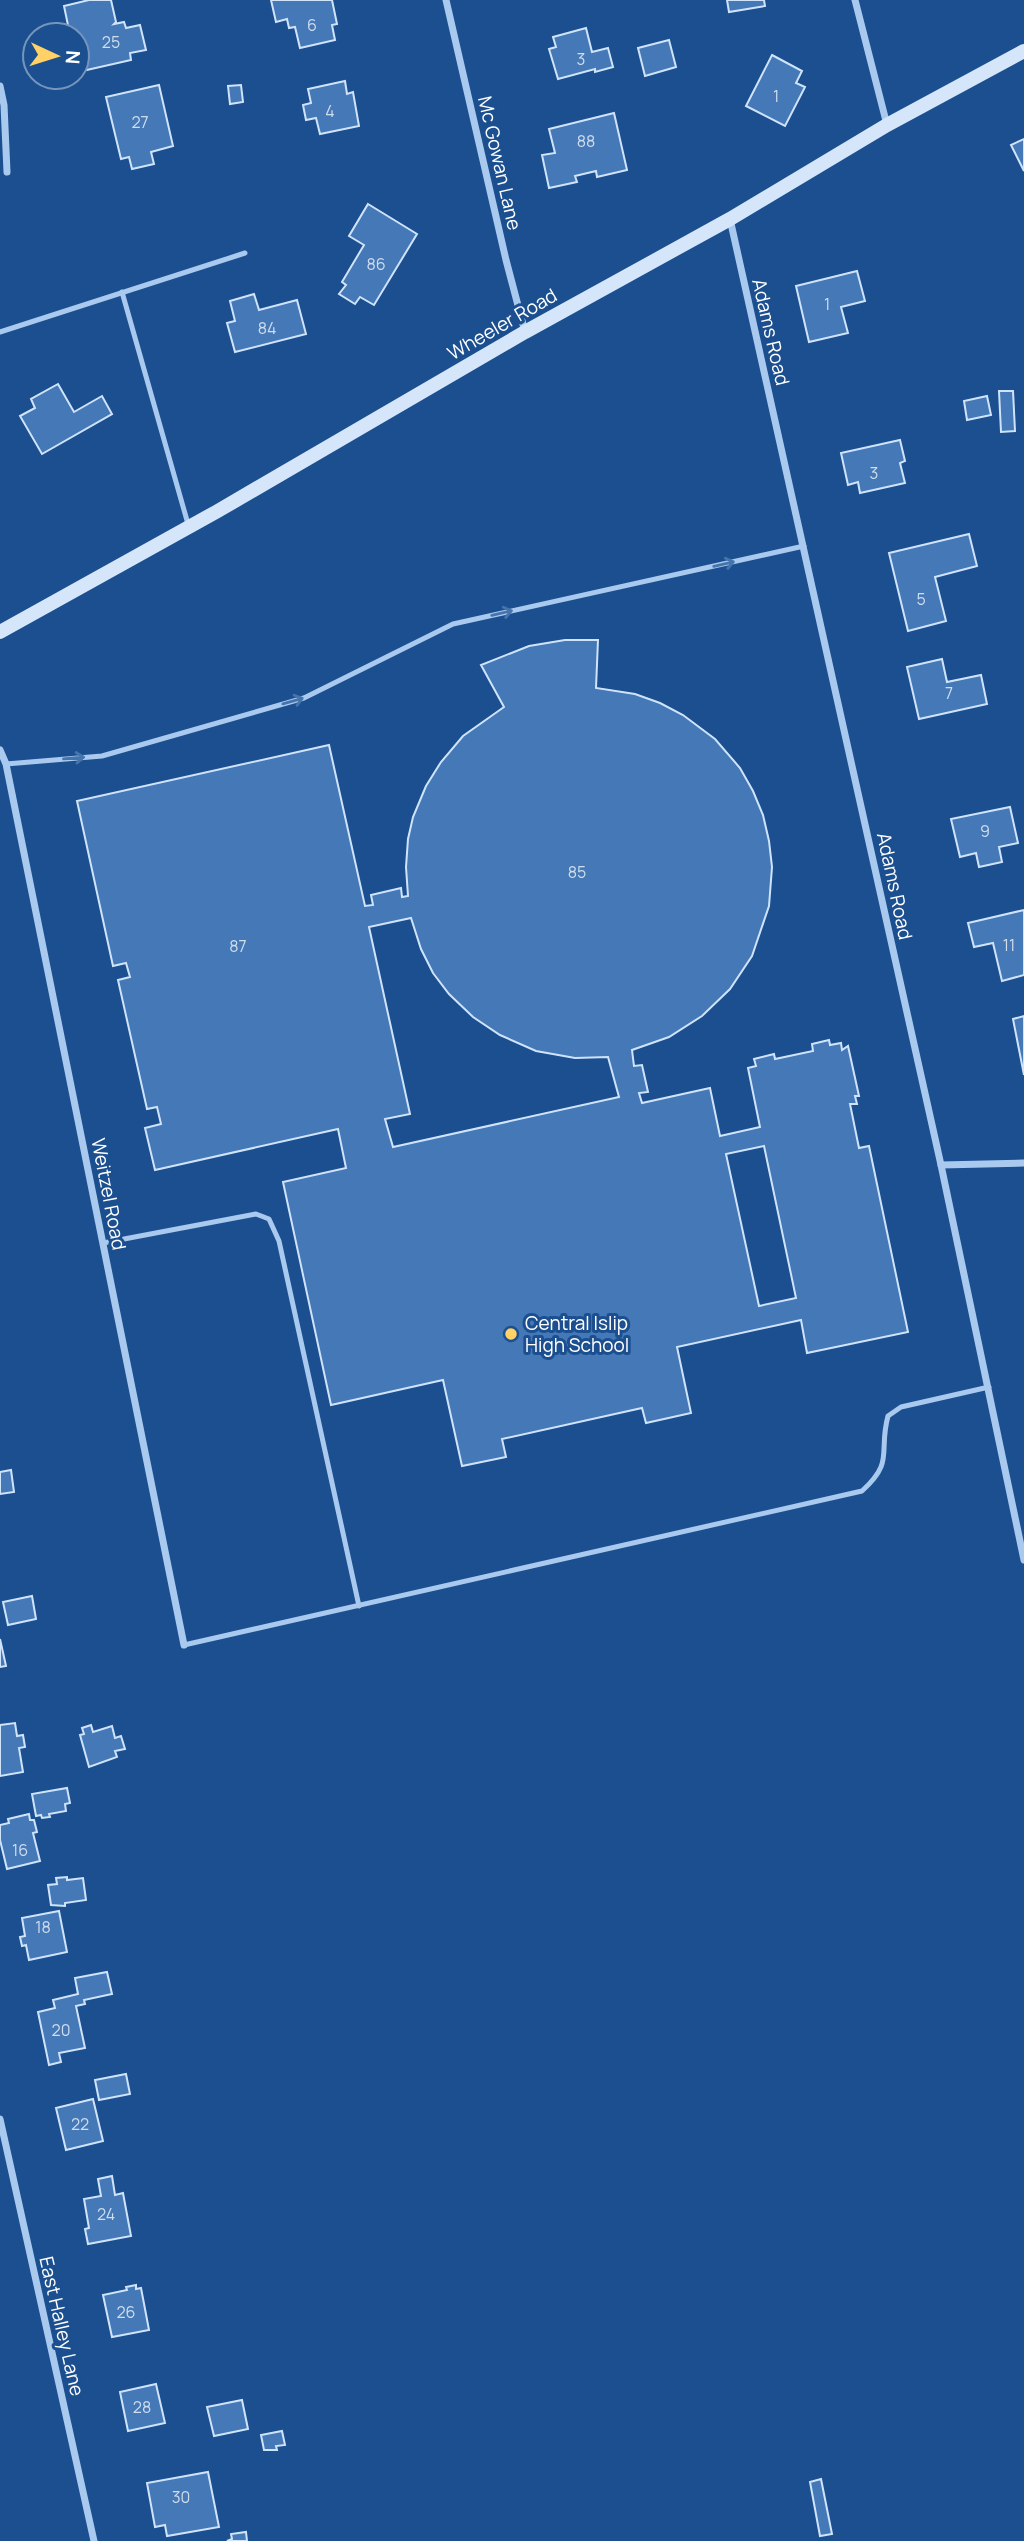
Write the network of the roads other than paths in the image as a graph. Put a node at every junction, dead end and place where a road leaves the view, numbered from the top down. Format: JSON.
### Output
{"nodes":[{"id":1,"x":446,"y":0,"type":"edge"},
{"id":2,"x":855,"y":0,"type":"edge"},
{"id":3,"x":1024,"y":51,"type":"edge"},
{"id":4,"x":0,"y":86,"type":"edge"},
{"id":5,"x":887,"y":125,"type":"junction"},
{"id":6,"x":7,"y":172,"type":"dead end"},
{"id":7,"x":730,"y":219,"type":"junction"},
{"id":8,"x":245,"y":253,"type":"dead end"},
{"id":9,"x":122,"y":292,"type":"junction"},
{"id":10,"x":0,"y":332,"type":"edge"},
{"id":11,"x":525,"y":332,"type":"junction"},
{"id":12,"x":188,"y":527,"type":"junction"},
{"id":13,"x":804,"y":547,"type":"junction"},
{"id":14,"x":0,"y":632,"type":"edge"},
{"id":15,"x":0,"y":750,"type":"edge"},
{"id":16,"x":6,"y":764,"type":"junction"},
{"id":17,"x":1024,"y":1163,"type":"edge"},
{"id":18,"x":941,"y":1166,"type":"junction"},
{"id":19,"x":103,"y":1244,"type":"junction"},
{"id":20,"x":989,"y":1387,"type":"junction"},
{"id":21,"x":1024,"y":1560,"type":"edge"},
{"id":22,"x":359,"y":1606,"type":"junction"},
{"id":23,"x":184,"y":1646,"type":"joint"},
{"id":24,"x":0,"y":2119,"type":"edge"},
{"id":25,"x":94,"y":2541,"type":"edge"}],
"edges":[{"from":1,"to":11,"type":"street","name":"Mc Gowan Lane"},
{"from":2,"to":5,"type":"street"},
{"from":3,"to":5,"type":"main road","name":"Wheeler Road"},
{"from":4,"to":6,"type":"street"},
{"from":5,"to":7,"type":"main road","name":"Wheeler Road"},
{"from":7,"to":11,"type":"main road","name":"Wheeler Road"},
{"from":7,"to":13,"type":"street","name":"Adams Road"},
{"from":8,"to":9,"type":"lane"},
{"from":9,"to":10,"type":"lane"},
{"from":9,"to":12,"type":"lane"},
{"from":11,"to":12,"type":"main road","name":"Wheeler Road"},
{"from":12,"to":14,"type":"main road","name":"Wheeler Road"},
{"from":16,"to":13,"type":"lane","one_way":true},
{"from":13,"to":18,"type":"street","name":"Adams Road"},
{"from":15,"to":16,"type":"street","name":"Weitzel Road"},
{"from":16,"to":19,"type":"street","name":"Weitzel Road"},
{"from":17,"to":18,"type":"street"},
{"from":18,"to":20,"type":"street","name":"Adams Road"},
{"from":19,"to":22,"type":"lane"},
{"from":19,"to":23,"type":"street","name":"Weitzel Road"},
{"from":20,"to":21,"type":"street","name":"Adams Road"},
{"from":20,"to":22,"type":"lane"},
{"from":22,"to":23,"type":"lane"},
{"from":24,"to":25,"type":"street","name":"East Halley Lane"}]}
